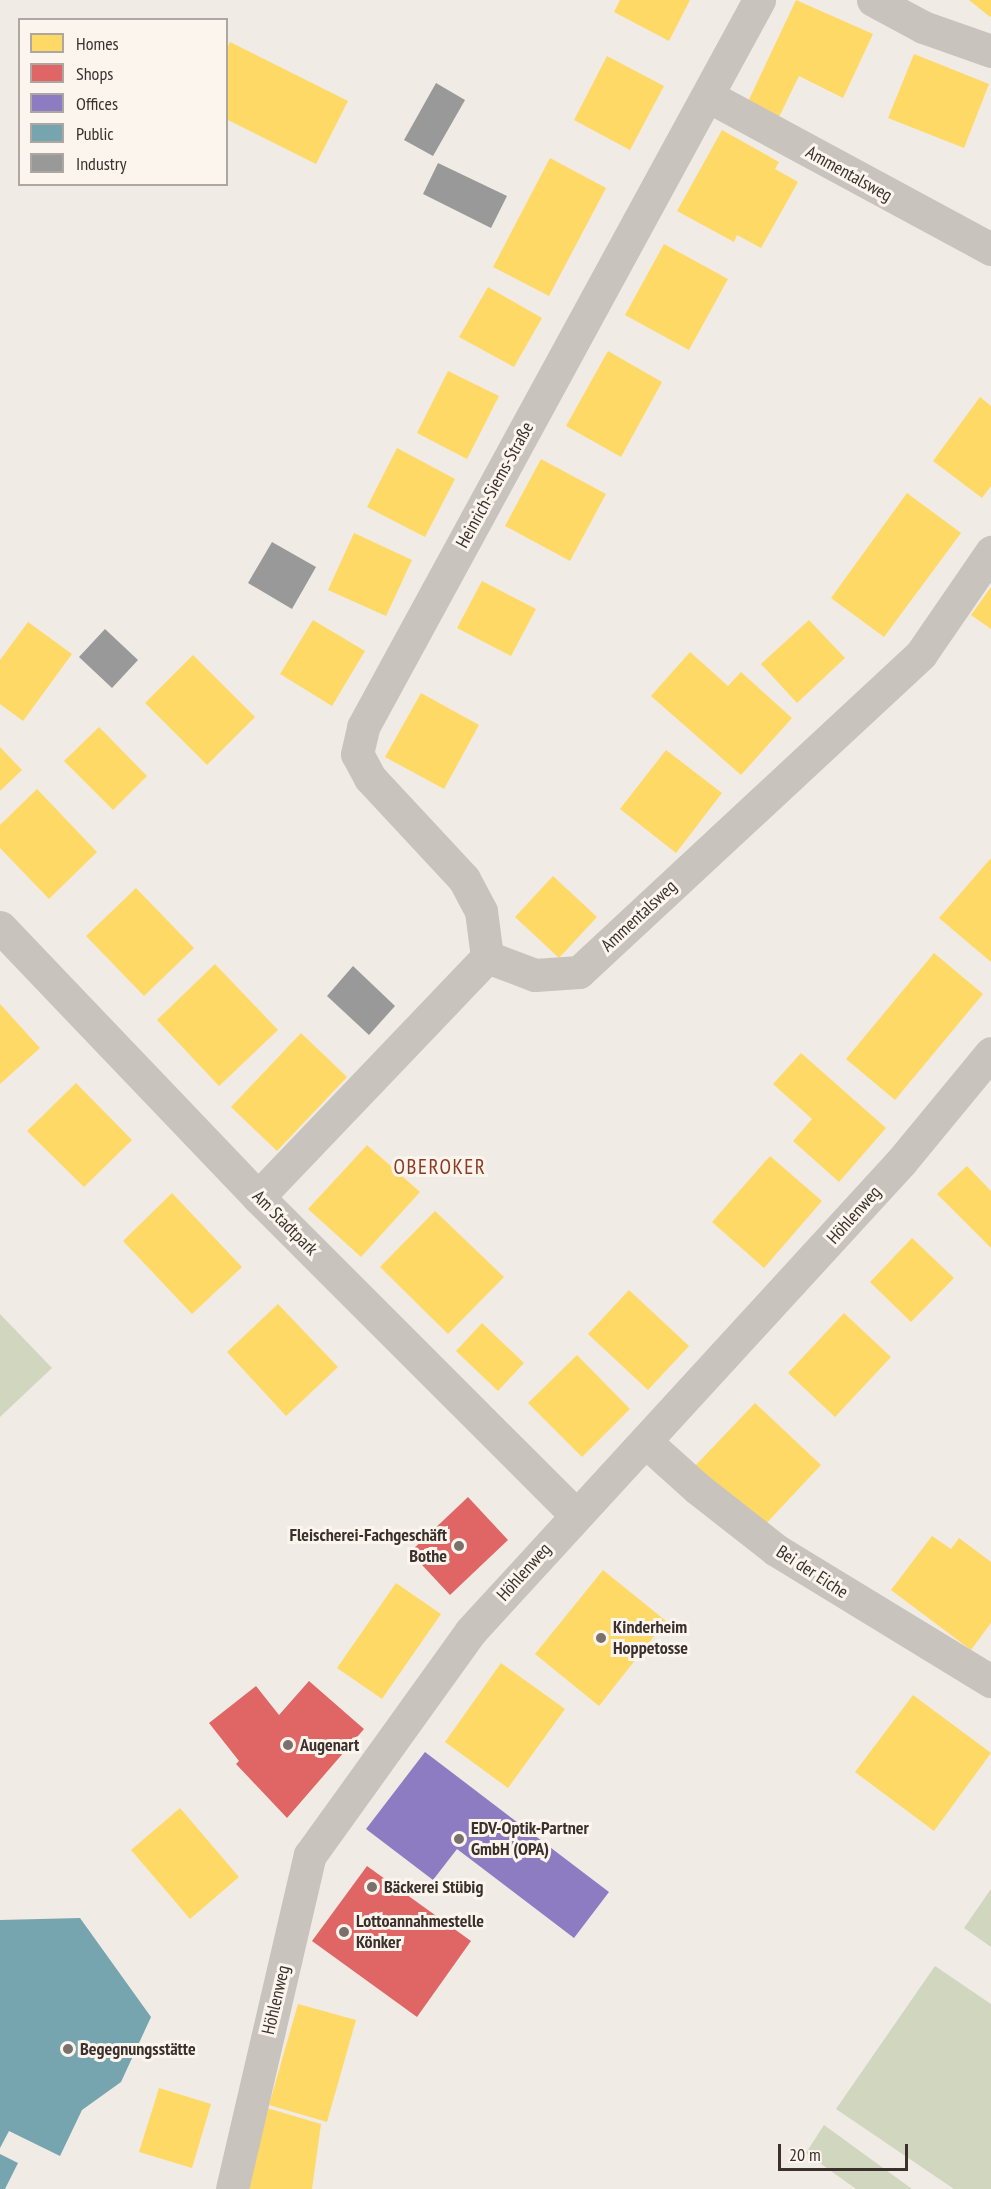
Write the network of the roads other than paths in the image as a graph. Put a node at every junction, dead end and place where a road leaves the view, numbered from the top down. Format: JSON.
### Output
{"nodes":[{"id":1,"x":759,"y":0,"type":"edge"},
{"id":2,"x":873,"y":0,"type":"edge"},
{"id":3,"x":991,"y":51,"type":"edge"},
{"id":4,"x":708,"y":96,"type":"junction"},
{"id":5,"x":991,"y":249,"type":"edge"},
{"id":6,"x":991,"y":552,"type":"edge"},
{"id":7,"x":0,"y":927,"type":"edge"},
{"id":8,"x":487,"y":957,"type":"junction"},
{"id":9,"x":991,"y":1053,"type":"edge"},
{"id":10,"x":258,"y":1197,"type":"junction"},
{"id":11,"x":647,"y":1443,"type":"junction"},
{"id":12,"x":575,"y":1514,"type":"junction"},
{"id":13,"x":991,"y":1681,"type":"edge"},
{"id":14,"x":232,"y":2189,"type":"edge"}],
"edges":[{"from":1,"to":4,"type":"street","name":"Heinrich-Siems-Straße"},
{"from":2,"to":3,"type":"street"},
{"from":4,"to":5,"type":"street","name":"Ammentalsweg"},
{"from":4,"to":8,"type":"street","name":"Heinrich-Siems-Straße"},
{"from":6,"to":8,"type":"street","name":"Ammentalsweg"},
{"from":7,"to":10,"type":"street","name":"Am Stadtpark"},
{"from":8,"to":10,"type":"street"},
{"from":9,"to":11,"type":"street","name":"Höhlenweg"},
{"from":10,"to":12,"type":"street","name":"Am Stadtpark"},
{"from":11,"to":12,"type":"street","name":"Höhlenweg"},
{"from":11,"to":13,"type":"street","name":"Bei der Eiche"},
{"from":12,"to":14,"type":"street","name":"Höhlenweg"}]}
